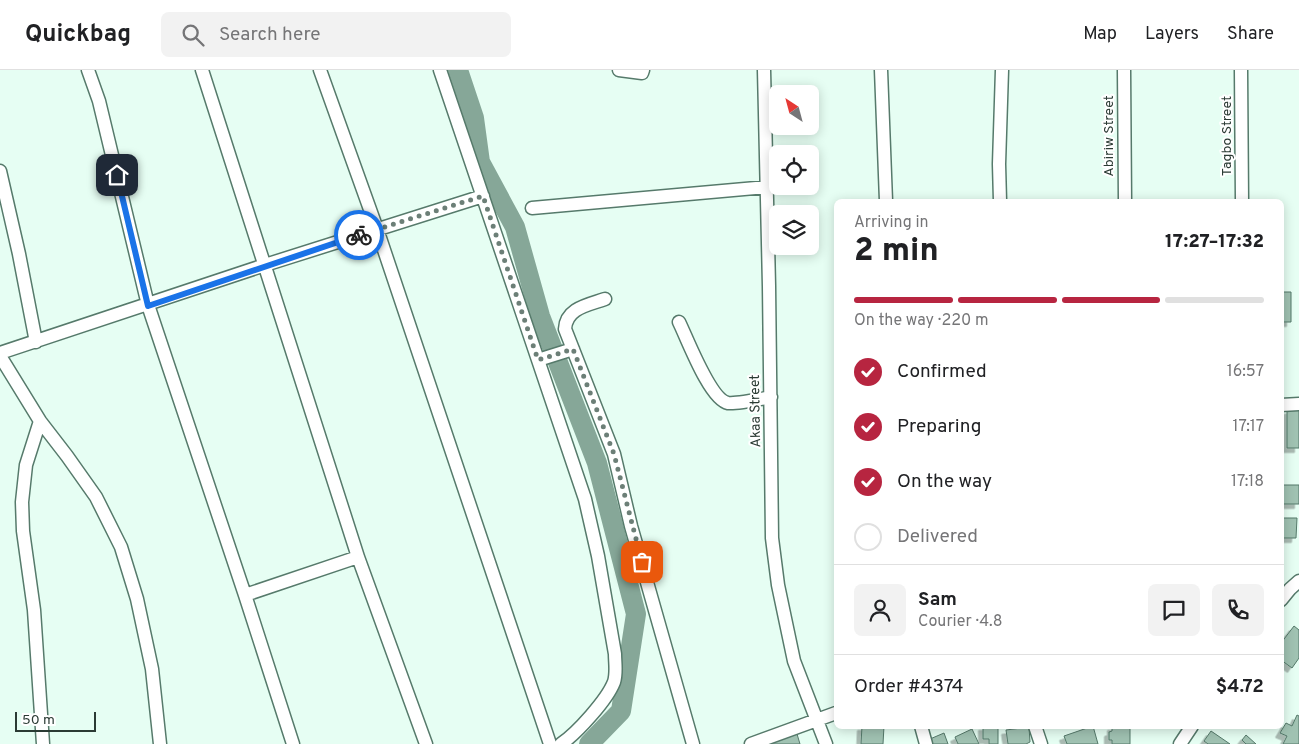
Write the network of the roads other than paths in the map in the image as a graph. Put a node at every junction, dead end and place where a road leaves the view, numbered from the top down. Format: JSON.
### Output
{"nodes":[{"id":1,"x":88,"y":70,"type":"edge"},
{"id":2,"x":202,"y":70,"type":"edge"},
{"id":3,"x":320,"y":70,"type":"edge"},
{"id":4,"x":440,"y":70,"type":"edge"},
{"id":5,"x":619,"y":70,"type":"edge"},
{"id":6,"x":643,"y":70,"type":"edge"},
{"id":7,"x":764,"y":70,"type":"edge"},
{"id":8,"x":881,"y":70,"type":"edge"},
{"id":9,"x":1002,"y":70,"type":"edge"},
{"id":10,"x":1124,"y":70,"type":"edge"},
{"id":11,"x":1241,"y":70,"type":"edge"},
{"id":12,"x":0,"y":171,"type":"edge"},
{"id":13,"x":767,"y":188,"type":"junction"},
{"id":14,"x":483,"y":196,"type":"junction"},
{"id":15,"x":886,"y":199,"type":"edge"},
{"id":16,"x":1000,"y":199,"type":"edge"},
{"id":17,"x":1125,"y":199,"type":"edge"},
{"id":18,"x":1242,"y":199,"type":"edge"},
{"id":19,"x":532,"y":208,"type":"dead end"},
{"id":20,"x":377,"y":229,"type":"junction"},
{"id":21,"x":265,"y":265,"type":"junction"},
{"id":22,"x":605,"y":299,"type":"dead end"},
{"id":23,"x":148,"y":306,"type":"junction"},
{"id":24,"x":679,"y":322,"type":"dead end"},
{"id":25,"x":36,"y":342,"type":"junction"},
{"id":26,"x":569,"y":351,"type":"junction"},
{"id":27,"x":0,"y":354,"type":"edge"},
{"id":28,"x":542,"y":359,"type":"junction"},
{"id":29,"x":771,"y":397,"type":"junction"},
{"id":30,"x":1299,"y":404,"type":"edge"},
{"id":31,"x":1284,"y":405,"type":"edge"},
{"id":32,"x":40,"y":421,"type":"junction"},
{"id":33,"x":358,"y":557,"type":"junction"},
{"id":34,"x":245,"y":595,"type":"junction"},
{"id":35,"x":834,"y":714,"type":"edge"},
{"id":36,"x":818,"y":719,"type":"junction"},
{"id":37,"x":921,"y":729,"type":"edge"},
{"id":38,"x":1036,"y":729,"type":"edge"},
{"id":39,"x":1187,"y":729,"type":"edge"},
{"id":40,"x":42,"y":744,"type":"edge"},
{"id":41,"x":160,"y":744,"type":"edge"},
{"id":42,"x":293,"y":744,"type":"edge"},
{"id":43,"x":426,"y":744,"type":"edge"},
{"id":44,"x":550,"y":744,"type":"edge"},
{"id":45,"x":560,"y":744,"type":"edge"},
{"id":46,"x":693,"y":744,"type":"edge"},
{"id":47,"x":751,"y":744,"type":"edge"},
{"id":48,"x":826,"y":744,"type":"edge"},
{"id":49,"x":926,"y":744,"type":"edge"},
{"id":50,"x":1041,"y":744,"type":"edge"},
{"id":51,"x":1180,"y":744,"type":"edge"}],
"edges":[{"from":1,"to":23,"type":"street"},
{"from":2,"to":21,"type":"street"},
{"from":3,"to":20,"type":"street"},
{"from":4,"to":14,"type":"street"},
{"from":5,"to":6,"type":"street"},
{"from":7,"to":13,"type":"street","name":"Akaa Street"},
{"from":8,"to":15,"type":"street"},
{"from":9,"to":16,"type":"street"},
{"from":10,"to":17,"type":"street","name":"Abiriw Street"},
{"from":11,"to":18,"type":"street","name":"Tagbo Street"},
{"from":12,"to":25,"type":"street"},
{"from":13,"to":19,"type":"street"},
{"from":13,"to":29,"type":"street","name":"Akaa Street"},
{"from":14,"to":20,"type":"street"},
{"from":14,"to":28,"type":"street"},
{"from":20,"to":21,"type":"street"},
{"from":20,"to":44,"type":"street"},
{"from":21,"to":23,"type":"street"},
{"from":21,"to":33,"type":"street"},
{"from":22,"to":26,"type":"street"},
{"from":23,"to":25,"type":"street"},
{"from":23,"to":34,"type":"street"},
{"from":24,"to":29,"type":"street"},
{"from":25,"to":27,"type":"street"},
{"from":26,"to":28,"type":"street"},
{"from":26,"to":46,"type":"street"},
{"from":27,"to":32,"type":"street"},
{"from":28,"to":45,"type":"street"},
{"from":29,"to":36,"type":"street","name":"Akaa Street"},
{"from":30,"to":31,"type":"street"},
{"from":32,"to":40,"type":"street"},
{"from":32,"to":41,"type":"street"},
{"from":33,"to":34,"type":"street"},
{"from":33,"to":43,"type":"street"},
{"from":34,"to":42,"type":"street"},
{"from":35,"to":36,"type":"street"},
{"from":36,"to":47,"type":"street"},
{"from":36,"to":48,"type":"street","name":"Akaa Street"},
{"from":37,"to":49,"type":"street"},
{"from":38,"to":50,"type":"street"},
{"from":39,"to":51,"type":"street"}]}
